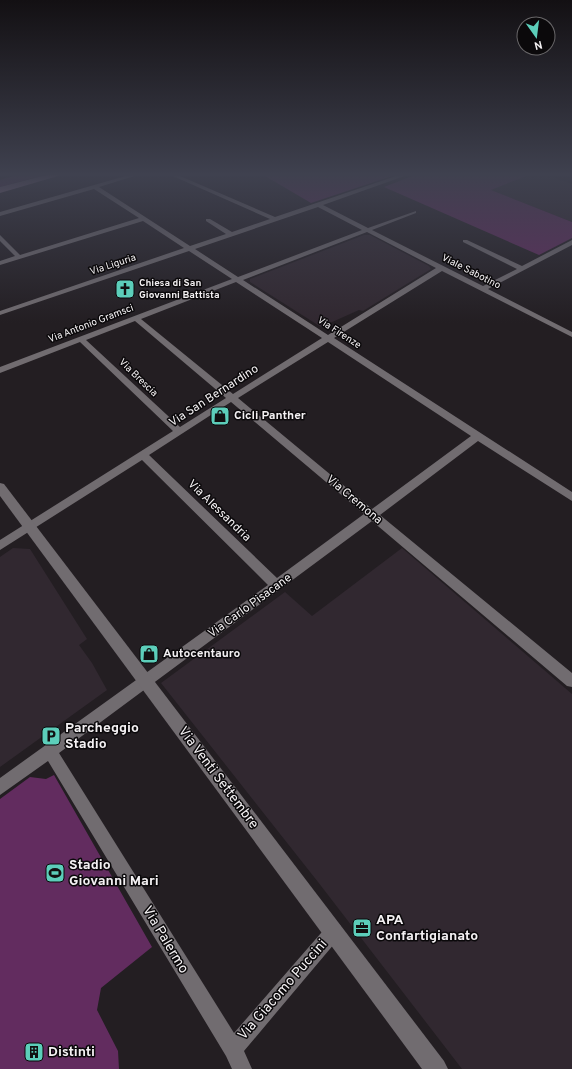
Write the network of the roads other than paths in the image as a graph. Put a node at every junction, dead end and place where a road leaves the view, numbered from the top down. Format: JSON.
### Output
{"nodes":[{"id":1,"x":130,"y":223,"type":"edge"},
{"id":2,"x":149,"y":223,"type":"edge"},
{"id":3,"x":213,"y":223,"type":"edge"},
{"id":4,"x":268,"y":223,"type":"edge"},
{"id":5,"x":352,"y":223,"type":"edge"},
{"id":6,"x":387,"y":223,"type":"edge"},
{"id":7,"x":367,"y":231,"type":"junction"},
{"id":8,"x":232,"y":235,"type":"junction"},
{"id":9,"x":0,"y":237,"type":"edge"},
{"id":10,"x":465,"y":241,"type":"dead end"},
{"id":11,"x":572,"y":242,"type":"edge"},
{"id":12,"x":190,"y":249,"type":"junction"},
{"id":13,"x":19,"y":257,"type":"junction"},
{"id":14,"x":0,"y":263,"type":"edge"},
{"id":15,"x":441,"y":268,"type":"junction"},
{"id":16,"x":524,"y":269,"type":"junction"},
{"id":17,"x":238,"y":280,"type":"junction"},
{"id":18,"x":483,"y":289,"type":"junction"},
{"id":19,"x":0,"y":313,"type":"edge"},
{"id":20,"x":136,"y":318,"type":"junction"},
{"id":21,"x":572,"y":336,"type":"edge"},
{"id":22,"x":327,"y":338,"type":"junction"},
{"id":23,"x":81,"y":339,"type":"junction"},
{"id":24,"x":0,"y":370,"type":"edge"},
{"id":25,"x":232,"y":398,"type":"junction"},
{"id":26,"x":179,"y":432,"type":"junction"},
{"id":27,"x":478,"y":436,"type":"junction"},
{"id":28,"x":143,"y":455,"type":"junction"},
{"id":29,"x":0,"y":487,"type":"edge"},
{"id":30,"x":572,"y":498,"type":"edge"},
{"id":31,"x":373,"y":515,"type":"junction"},
{"id":32,"x":30,"y":527,"type":"junction"},
{"id":33,"x":0,"y":546,"type":"edge"},
{"id":34,"x":277,"y":586,"type":"junction"},
{"id":35,"x":572,"y":681,"type":"edge"},
{"id":36,"x":146,"y":682,"type":"junction"},
{"id":37,"x":50,"y":751,"type":"junction"},
{"id":38,"x":0,"y":787,"type":"edge"},
{"id":39,"x":334,"y":931,"type":"junction"},
{"id":40,"x":233,"y":1049,"type":"junction"},
{"id":41,"x":242,"y":1069,"type":"edge"},
{"id":42,"x":436,"y":1069,"type":"edge"}],
"edges":[{"from":1,"to":13,"type":"street"},
{"from":2,"to":12,"type":"street","name":"Via Firenze"},
{"from":3,"to":8,"type":"street"},
{"from":4,"to":8,"type":"street","name":"Via Liguria"},
{"from":5,"to":7,"type":"street","name":"Viale Sabotino"},
{"from":6,"to":7,"type":"street","name":"Via Antonio Gramsci"},
{"from":7,"to":15,"type":"street","name":"Viale Sabotino"},
{"from":7,"to":17,"type":"street","name":"Via Antonio Gramsci"},
{"from":8,"to":12,"type":"street","name":"Via Liguria"},
{"from":9,"to":13,"type":"street"},
{"from":10,"to":16,"type":"street"},
{"from":11,"to":16,"type":"street"},
{"from":12,"to":17,"type":"street","name":"Via Firenze"},
{"from":12,"to":19,"type":"street","name":"Via Liguria"},
{"from":13,"to":14,"type":"street"},
{"from":15,"to":18,"type":"street","name":"Viale Sabotino"},
{"from":15,"to":22,"type":"street","name":"Via San Bernardino"},
{"from":16,"to":18,"type":"street"},
{"from":17,"to":20,"type":"street","name":"Via Antonio Gramsci"},
{"from":17,"to":22,"type":"street","name":"Via Firenze"},
{"from":18,"to":21,"type":"street","name":"Viale Sabotino"},
{"from":20,"to":23,"type":"street","name":"Via Antonio Gramsci"},
{"from":20,"to":25,"type":"street","name":"Via Cremona"},
{"from":22,"to":25,"type":"street","name":"Via San Bernardino"},
{"from":22,"to":27,"type":"street","name":"Via Firenze"},
{"from":23,"to":24,"type":"street","name":"Via Antonio Gramsci"},
{"from":23,"to":26,"type":"street","name":"Via Brescia"},
{"from":25,"to":26,"type":"street","name":"Via San Bernardino"},
{"from":25,"to":31,"type":"street","name":"Via Cremona"},
{"from":26,"to":28,"type":"street","name":"Via San Bernardino"},
{"from":27,"to":30,"type":"street","name":"Via Firenze"},
{"from":27,"to":31,"type":"street","name":"Via Carlo Pisacane"},
{"from":28,"to":32,"type":"street","name":"Via San Bernardino"},
{"from":28,"to":34,"type":"street","name":"Via Alessandria"},
{"from":29,"to":32,"type":"street","name":"Via Venti Settembre"},
{"from":31,"to":34,"type":"street","name":"Via Carlo Pisacane"},
{"from":31,"to":35,"type":"street","name":"Via Cremona"},
{"from":32,"to":33,"type":"street","name":"Via San Bernardino"},
{"from":32,"to":36,"type":"street","name":"Via Venti Settembre"},
{"from":34,"to":36,"type":"street","name":"Via Carlo Pisacane"},
{"from":36,"to":37,"type":"street","name":"Via Carlo Pisacane"},
{"from":36,"to":39,"type":"street","name":"Via Venti Settembre"},
{"from":37,"to":38,"type":"street","name":"Via Carlo Pisacane"},
{"from":37,"to":40,"type":"street","name":"Via Palermo"},
{"from":39,"to":40,"type":"street","name":"Via Giacomo Puccini"},
{"from":39,"to":42,"type":"street","name":"Via Venti Settembre"},
{"from":40,"to":41,"type":"street","name":"Via Palermo"}]}
